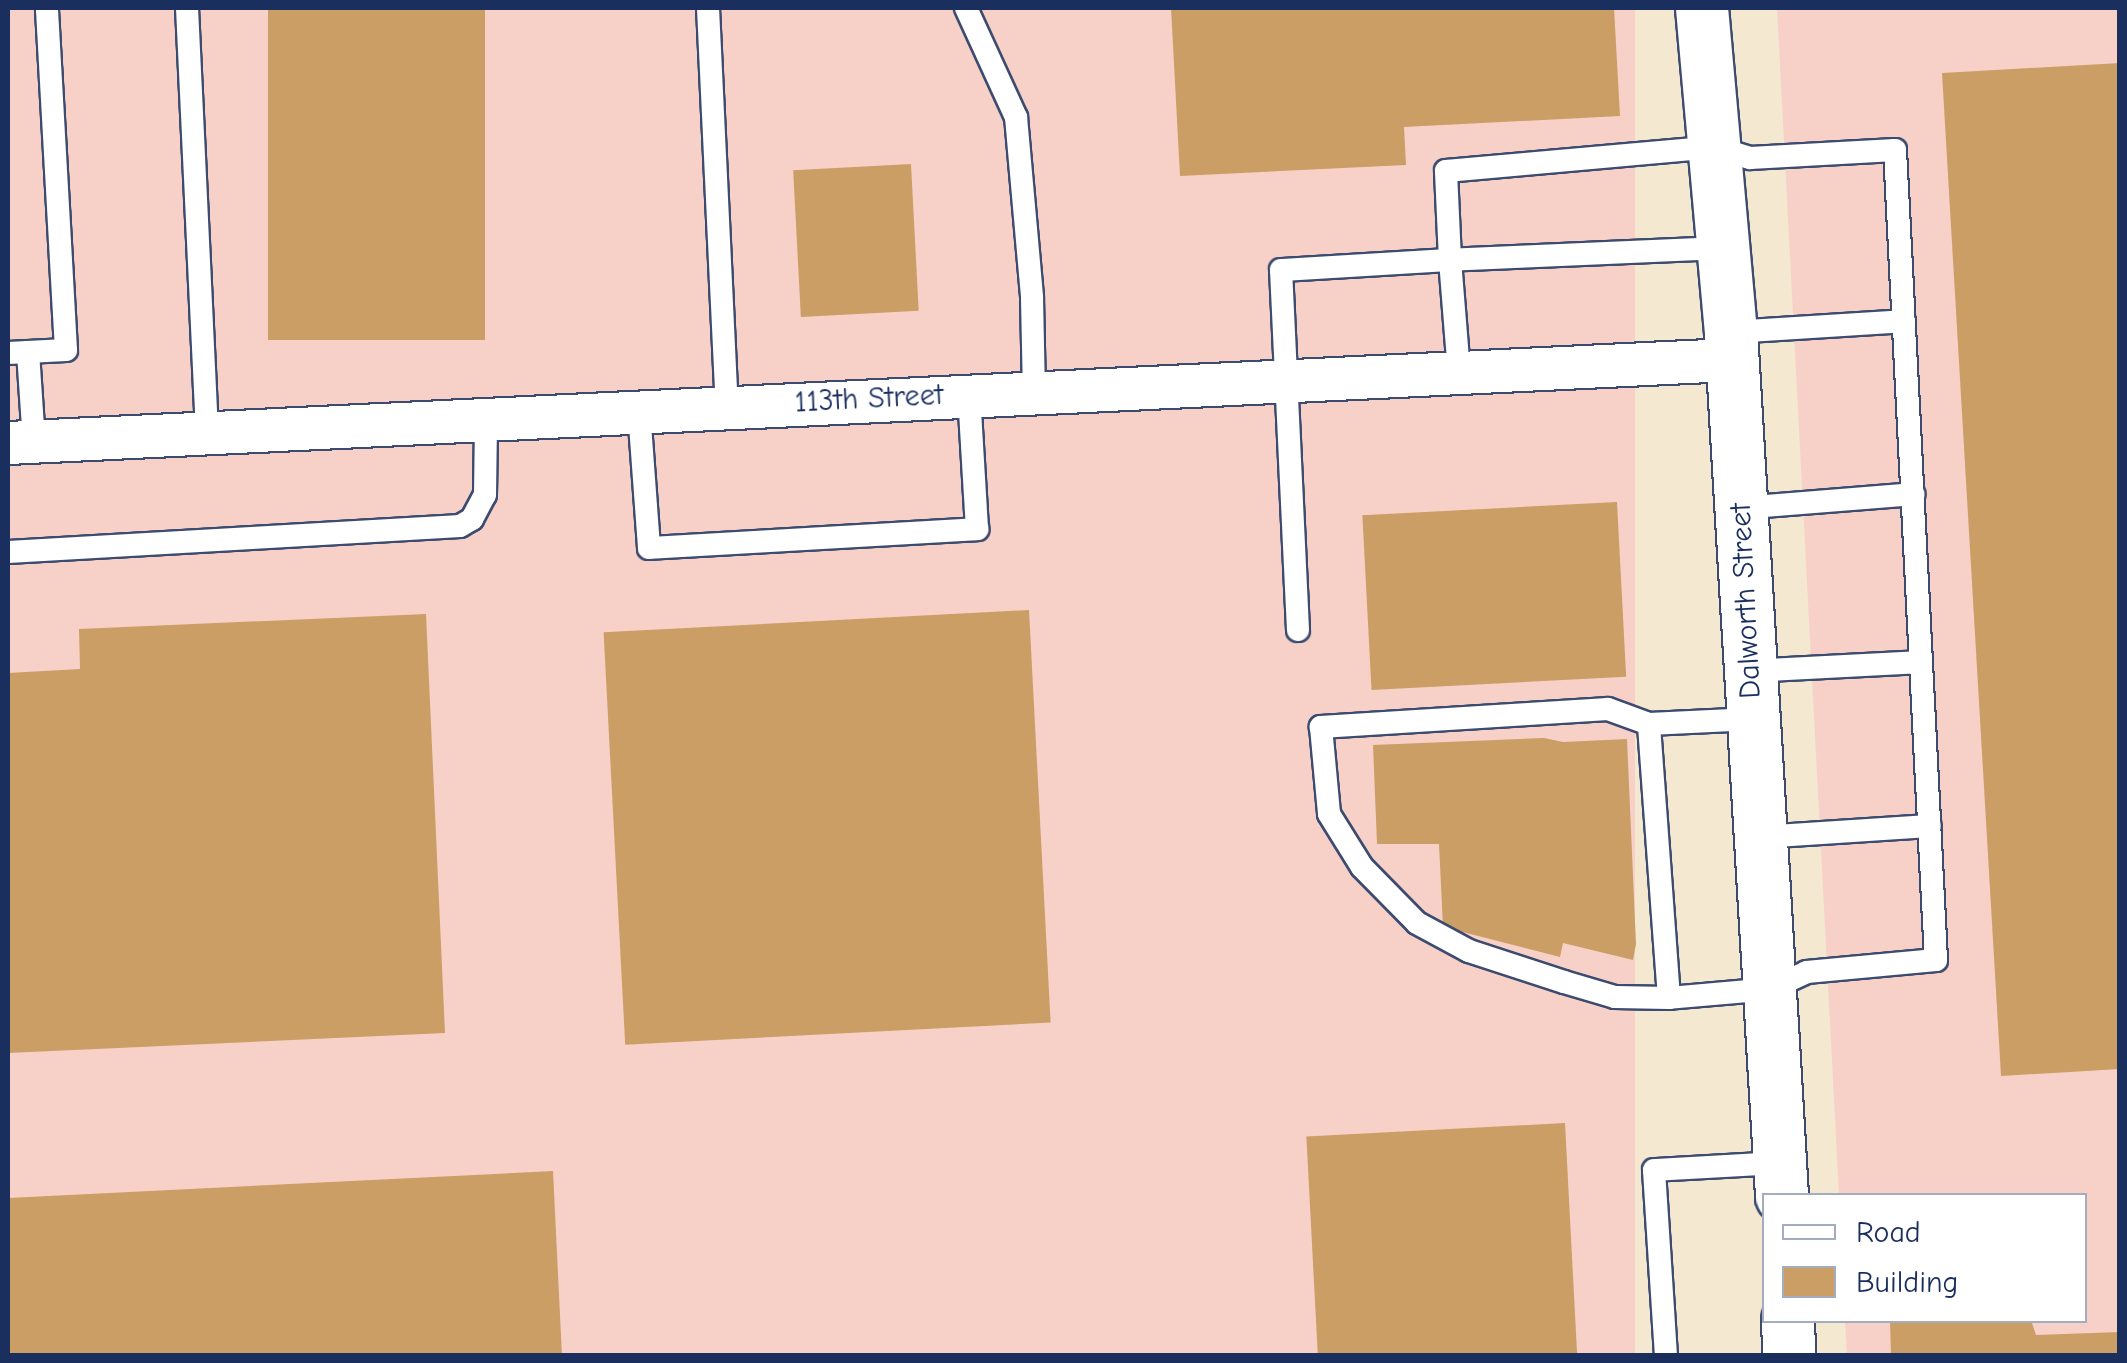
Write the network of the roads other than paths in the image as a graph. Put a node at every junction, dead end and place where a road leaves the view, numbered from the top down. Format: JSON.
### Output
{"nodes":[{"id":1,"x":47,"y":8,"type":"edge"},
{"id":2,"x":187,"y":8,"type":"edge"},
{"id":3,"x":708,"y":8,"type":"edge"},
{"id":4,"x":966,"y":8,"type":"edge"},
{"id":5,"x":1702,"y":8,"type":"edge"},
{"id":6,"x":1714,"y":147,"type":"junction"},
{"id":7,"x":1722,"y":248,"type":"junction"},
{"id":8,"x":1450,"y":260,"type":"junction"},
{"id":9,"x":1904,"y":321,"type":"junction"},
{"id":10,"x":1731,"y":346,"type":"junction"},
{"id":11,"x":18,"y":352,"type":"edge"},
{"id":12,"x":1459,"y":372,"type":"junction"},
{"id":13,"x":1288,"y":379,"type":"junction"},
{"id":14,"x":1034,"y":391,"type":"junction"},
{"id":15,"x":969,"y":394,"type":"junction"},
{"id":16,"x":727,"y":406,"type":"junction"},
{"id":17,"x":639,"y":411,"type":"junction"},
{"id":18,"x":486,"y":418,"type":"junction"},
{"id":19,"x":208,"y":433,"type":"junction"},
{"id":20,"x":20,"y":442,"type":"edge"},
{"id":21,"x":1913,"y":494,"type":"junction"},
{"id":22,"x":1740,"y":508,"type":"junction"},
{"id":23,"x":8,"y":552,"type":"edge"},
{"id":24,"x":1298,"y":630,"type":"dead end"},
{"id":25,"x":1921,"y":662,"type":"junction"},
{"id":26,"x":1751,"y":695,"type":"junction"},
{"id":27,"x":1649,"y":724,"type":"junction"},
{"id":28,"x":1930,"y":826,"type":"junction"},
{"id":29,"x":1760,"y":838,"type":"junction"},
{"id":30,"x":1771,"y":989,"type":"junction"},
{"id":31,"x":1669,"y":998,"type":"junction"},
{"id":32,"x":1782,"y":1179,"type":"edge"},
{"id":33,"x":1788,"y":1323,"type":"edge"},
{"id":34,"x":1666,"y":1356,"type":"edge"},
{"id":35,"x":1790,"y":1356,"type":"edge"}],
"edges":[{"from":1,"to":11,"type":"lane"},
{"from":2,"to":19,"type":"lane"},
{"from":3,"to":16,"type":"lane"},
{"from":4,"to":14,"type":"lane"},
{"from":5,"to":6,"type":"street","name":"Dalworth Street"},
{"from":6,"to":7,"type":"street","name":"Dalworth Street"},
{"from":6,"to":8,"type":"lane"},
{"from":6,"to":9,"type":"lane"},
{"from":7,"to":8,"type":"lane"},
{"from":7,"to":10,"type":"street","name":"Dalworth Street"},
{"from":8,"to":12,"type":"lane"},
{"from":8,"to":13,"type":"lane"},
{"from":9,"to":10,"type":"lane"},
{"from":9,"to":21,"type":"lane"},
{"from":10,"to":12,"type":"street","name":"113th Street"},
{"from":10,"to":22,"type":"street","name":"Dalworth Street"},
{"from":11,"to":20,"type":"lane"},
{"from":12,"to":13,"type":"street","name":"113th Street"},
{"from":13,"to":14,"type":"street","name":"113th Street"},
{"from":13,"to":24,"type":"lane"},
{"from":14,"to":15,"type":"street","name":"113th Street"},
{"from":15,"to":16,"type":"street","name":"113th Street"},
{"from":15,"to":17,"type":"lane"},
{"from":16,"to":17,"type":"street","name":"113th Street"},
{"from":17,"to":18,"type":"street","name":"113th Street"},
{"from":18,"to":19,"type":"street","name":"113th Street"},
{"from":18,"to":23,"type":"lane"},
{"from":19,"to":20,"type":"street","name":"113th Street"},
{"from":21,"to":22,"type":"lane"},
{"from":21,"to":25,"type":"lane"},
{"from":22,"to":26,"type":"street","name":"Dalworth Street"},
{"from":25,"to":26,"type":"lane"},
{"from":25,"to":28,"type":"lane"},
{"from":26,"to":27,"type":"lane"},
{"from":26,"to":29,"type":"street","name":"Dalworth Street"},
{"from":27,"to":31,"type":"lane"},
{"from":27,"to":31,"type":"lane"},
{"from":28,"to":29,"type":"lane"},
{"from":28,"to":30,"type":"lane"},
{"from":29,"to":30,"type":"street","name":"Dalworth Street"},
{"from":30,"to":31,"type":"lane"},
{"from":30,"to":32,"type":"street","name":"Dalworth Street"},
{"from":32,"to":34,"type":"lane"},
{"from":33,"to":35,"type":"street"}]}
